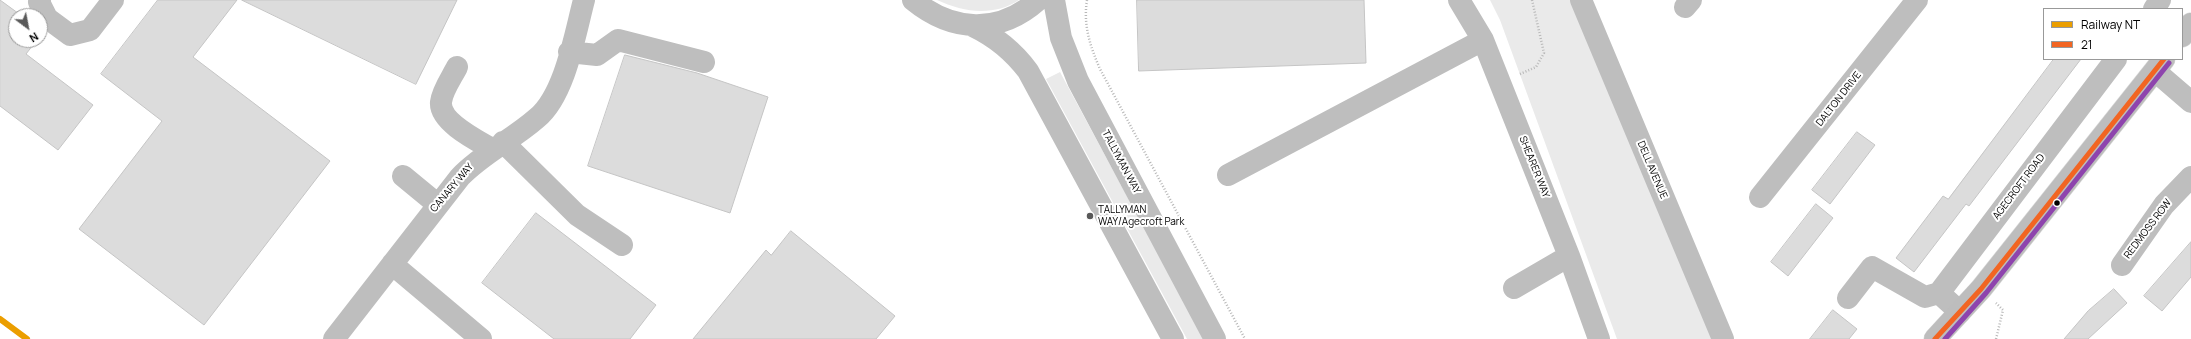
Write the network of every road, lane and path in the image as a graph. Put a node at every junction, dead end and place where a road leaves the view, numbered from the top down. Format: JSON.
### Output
{"nodes":[{"id":1,"x":40,"y":0,"type":"edge"},
{"id":2,"x":113,"y":0,"type":"edge"},
{"id":3,"x":584,"y":0,"type":"edge"},
{"id":4,"x":913,"y":0,"type":"edge"},
{"id":5,"x":1038,"y":0,"type":"edge"},
{"id":6,"x":1054,"y":0,"type":"edge"},
{"id":7,"x":1087,"y":0,"type":"edge"},
{"id":8,"x":1460,"y":0,"type":"edge"},
{"id":9,"x":1532,"y":0,"type":"edge"},
{"id":10,"x":1581,"y":0,"type":"edge"},
{"id":11,"x":1917,"y":0,"type":"edge"},
{"id":12,"x":2191,"y":24,"type":"edge"},
{"id":13,"x":973,"y":26,"type":"junction"},
{"id":14,"x":2183,"y":35,"type":"edge"},
{"id":15,"x":1483,"y":40,"type":"junction"},
{"id":16,"x":569,"y":52,"type":"junction"},
{"id":17,"x":2115,"y":60,"type":"edge"},
{"id":18,"x":704,"y":62,"type":"dead end"},
{"id":19,"x":2159,"y":65,"type":"edge"},
{"id":20,"x":458,"y":68,"type":"dead end"},
{"id":21,"x":1518,"y":76,"type":"dead end"},
{"id":22,"x":2191,"y":102,"type":"edge"},
{"id":23,"x":497,"y":146,"type":"junction"},
{"id":24,"x":1228,"y":175,"type":"dead end"},
{"id":25,"x":403,"y":176,"type":"dead end"},
{"id":26,"x":2191,"y":177,"type":"edge"},
{"id":27,"x":1760,"y":197,"type":"dead end"},
{"id":28,"x":437,"y":204,"type":"junction"},
{"id":29,"x":622,"y":245,"type":"dead end"},
{"id":30,"x":1569,"y":256,"type":"junction"},
{"id":31,"x":392,"y":264,"type":"junction"},
{"id":32,"x":2122,"y":265,"type":"dead end"},
{"id":33,"x":1514,"y":288,"type":"dead end"},
{"id":34,"x":1981,"y":289,"type":"junction"},
{"id":35,"x":1939,"y":293,"type":"junction"},
{"id":36,"x":1848,"y":298,"type":"dead end"},
{"id":37,"x":1960,"y":312,"type":"junction"},
{"id":38,"x":334,"y":339,"type":"edge"},
{"id":39,"x":481,"y":339,"type":"edge"},
{"id":40,"x":1173,"y":339,"type":"edge"},
{"id":41,"x":1215,"y":339,"type":"edge"},
{"id":42,"x":1245,"y":339,"type":"edge"},
{"id":43,"x":1599,"y":339,"type":"edge"},
{"id":44,"x":1723,"y":339,"type":"edge"},
{"id":45,"x":1935,"y":339,"type":"edge"},
{"id":46,"x":1996,"y":339,"type":"edge"}],
"edges":[{"from":1,"to":2,"type":"street"},
{"from":3,"to":16,"type":"street","name":"CANARY WAY"},
{"from":4,"to":13,"type":"street"},
{"from":5,"to":13,"type":"street"},
{"from":6,"to":41,"type":"street","name":"TALLYMAN WAY"},
{"from":7,"to":42,"type":"path"},
{"from":8,"to":15,"type":"street","name":"SHEARER WAY"},
{"from":9,"to":21,"type":"path"},
{"from":10,"to":44,"type":"street","name":"DELL AVENUE"},
{"from":11,"to":27,"type":"street","name":"DALTON DRIVE"},
{"from":12,"to":14,"type":"main road"},
{"from":13,"to":40,"type":"street"},
{"from":15,"to":24,"type":"street"},
{"from":15,"to":30,"type":"street","name":"SHEARER WAY"},
{"from":16,"to":18,"type":"street"},
{"from":16,"to":23,"type":"street","name":"CANARY WAY"},
{"from":17,"to":35,"type":"street","name":"AGECROFT ROAD"},
{"from":19,"to":22,"type":"street"},
{"from":19,"to":34,"type":"main road"},
{"from":20,"to":23,"type":"street"},
{"from":23,"to":28,"type":"street","name":"CANARY WAY"},
{"from":23,"to":29,"type":"street"},
{"from":25,"to":28,"type":"street"},
{"from":26,"to":32,"type":"street","name":"REDMOSS ROW"},
{"from":28,"to":31,"type":"street","name":"CANARY WAY"},
{"from":30,"to":33,"type":"street"},
{"from":30,"to":43,"type":"street","name":"SHEARER WAY"},
{"from":31,"to":38,"type":"street","name":"CANARY WAY"},
{"from":31,"to":39,"type":"street"},
{"from":34,"to":37,"type":"main road"},
{"from":34,"to":46,"type":"path"},
{"from":35,"to":36,"type":"street"},
{"from":35,"to":37,"type":"street"},
{"from":37,"to":45,"type":"main road"}]}
